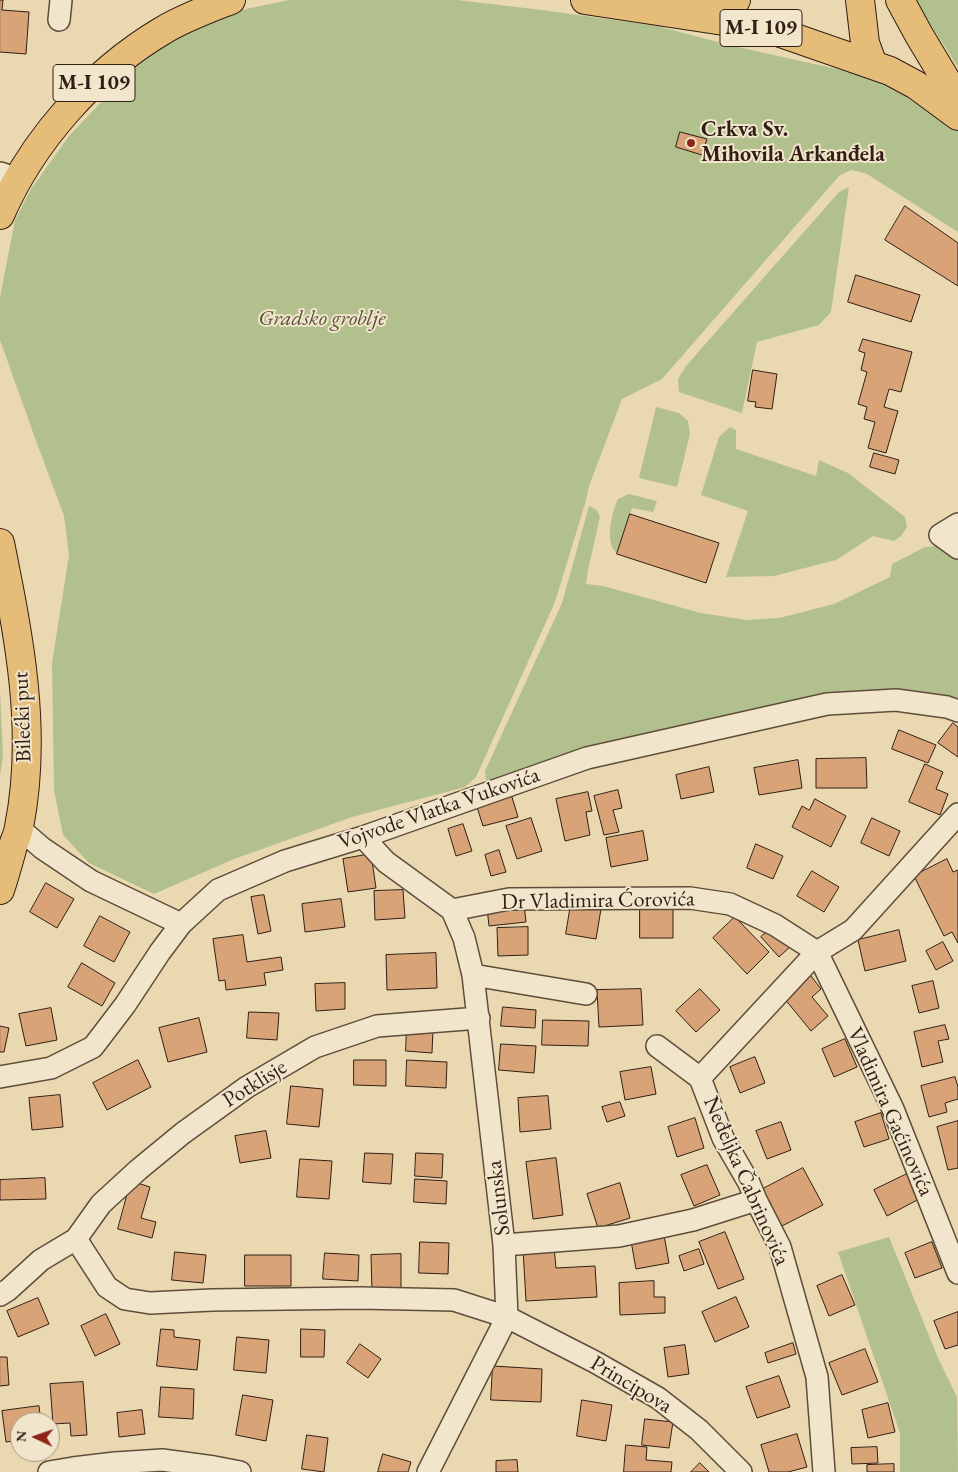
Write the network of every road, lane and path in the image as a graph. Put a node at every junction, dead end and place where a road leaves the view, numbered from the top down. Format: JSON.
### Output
{"nodes":[{"id":1,"x":231,"y":0,"type":"edge"},
{"id":2,"x":585,"y":0,"type":"edge"},
{"id":3,"x":736,"y":0,"type":"edge"},
{"id":4,"x":860,"y":0,"type":"edge"},
{"id":5,"x":900,"y":0,"type":"edge"},
{"id":6,"x":645,"y":10,"type":"junction"},
{"id":7,"x":873,"y":64,"type":"junction"},
{"id":8,"x":958,"y":100,"type":"edge"},
{"id":9,"x":958,"y":116,"type":"edge"},
{"id":10,"x":9,"y":176,"type":"edge"},
{"id":11,"x":0,"y":215,"type":"edge"},
{"id":12,"x":958,"y":524,"type":"edge"},
{"id":13,"x":0,"y":543,"type":"edge"},
{"id":14,"x":958,"y":548,"type":"edge"},
{"id":15,"x":958,"y":711,"type":"edge"},
{"id":16,"x":958,"y":814,"type":"edge"},
{"id":17,"x":19,"y":828,"type":"junction"},
{"id":18,"x":363,"y":837,"type":"junction"},
{"id":19,"x":0,"y":890,"type":"edge"},
{"id":20,"x":452,"y":910,"type":"junction"},
{"id":21,"x":180,"y":924,"type":"junction"},
{"id":22,"x":816,"y":952,"type":"junction"},
{"id":23,"x":474,"y":974,"type":"junction"},
{"id":24,"x":586,"y":994,"type":"dead end"},
{"id":25,"x":478,"y":1018,"type":"junction"},
{"id":26,"x":657,"y":1046,"type":"dead end"},
{"id":27,"x":0,"y":1077,"type":"edge"},
{"id":28,"x":700,"y":1078,"type":"junction"},
{"id":29,"x":756,"y":1200,"type":"junction"},
{"id":30,"x":76,"y":1239,"type":"junction"},
{"id":31,"x":504,"y":1244,"type":"junction"},
{"id":32,"x":958,"y":1273,"type":"edge"},
{"id":33,"x":0,"y":1295,"type":"edge"},
{"id":34,"x":507,"y":1317,"type":"junction"},
{"id":35,"x":49,"y":1472,"type":"edge"},
{"id":36,"x":240,"y":1472,"type":"edge"},
{"id":37,"x":428,"y":1472,"type":"edge"},
{"id":38,"x":742,"y":1472,"type":"edge"},
{"id":39,"x":824,"y":1472,"type":"edge"}],
"edges":[{"from":1,"to":10,"type":"main road","number":"M-I 109"},
{"from":2,"to":6,"type":"main road","number":"M-I 109"},
{"from":3,"to":6,"type":"main road"},
{"from":4,"to":7,"type":"main road"},
{"from":5,"to":8,"type":"main road"},
{"from":6,"to":7,"type":"main road","number":"M-I 109"},
{"from":7,"to":9,"type":"main road"},
{"from":10,"to":11,"type":"main road","number":"M-I 109"},
{"from":12,"to":14,"type":"street"},
{"from":13,"to":17,"type":"main road","name":"Bilećki put"},
{"from":15,"to":18,"type":"street","name":"Vojvode Vlatka Vukovića"},
{"from":16,"to":22,"type":"street","name":"Neđeljka Čabrinovića"},
{"from":17,"to":19,"type":"main road","name":"Bilećki put"},
{"from":17,"to":21,"type":"street"},
{"from":18,"to":20,"type":"street"},
{"from":18,"to":21,"type":"street","name":"Vojvode Vlatka Vukovića"},
{"from":20,"to":22,"type":"street","name":"Dr Vladimira Ćorovića"},
{"from":20,"to":23,"type":"street","name":"Solunska"},
{"from":21,"to":27,"type":"street","name":"Vojvode Vlatka Vukovića"},
{"from":22,"to":28,"type":"street","name":"Neđeljka Čabrinovića"},
{"from":22,"to":32,"type":"street","name":"Vladimira Gaćinovića"},
{"from":23,"to":24,"type":"street"},
{"from":23,"to":25,"type":"street","name":"Solunska"},
{"from":25,"to":30,"type":"street","name":"Potklisje"},
{"from":25,"to":31,"type":"street","name":"Solunska"},
{"from":26,"to":28,"type":"street"},
{"from":28,"to":29,"type":"street","name":"Neđeljka Čabrinovića"},
{"from":29,"to":31,"type":"street"},
{"from":29,"to":39,"type":"street","name":"Neđeljka Čabrinovića"},
{"from":30,"to":33,"type":"street","name":"Potklisje"},
{"from":30,"to":34,"type":"street"},
{"from":31,"to":34,"type":"street","name":"Solunska"},
{"from":34,"to":37,"type":"street","name":"Solunska"},
{"from":34,"to":38,"type":"street","name":"Principova"},
{"from":35,"to":36,"type":"street"}]}
